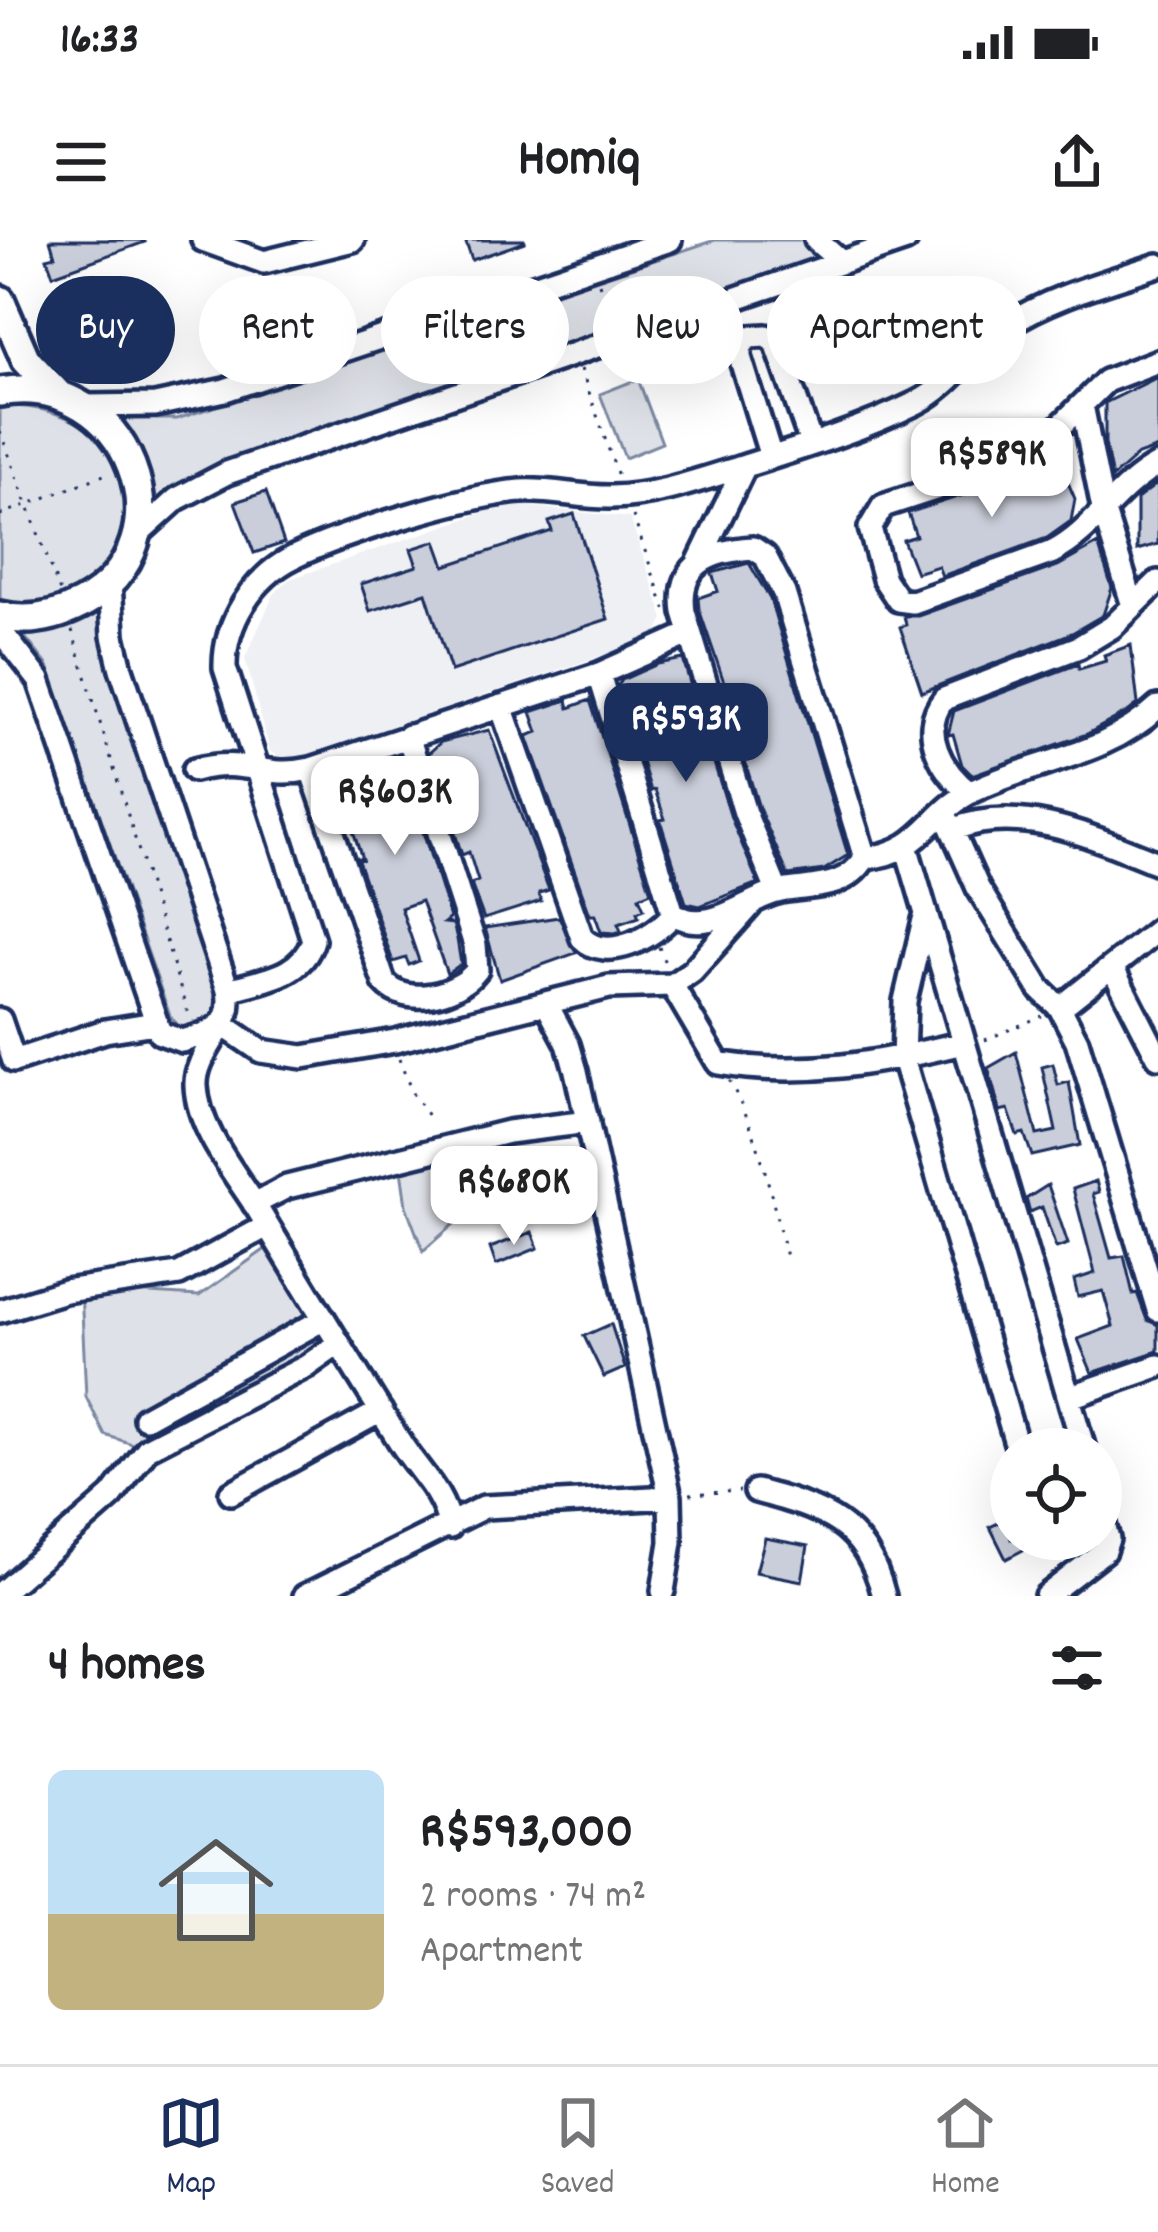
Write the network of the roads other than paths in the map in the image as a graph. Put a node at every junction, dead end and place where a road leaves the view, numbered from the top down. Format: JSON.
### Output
{"nodes":[{"id":1,"x":203,"y":240,"type":"edge"},
{"id":2,"x":353,"y":240,"type":"edge"},
{"id":3,"x":670,"y":240,"type":"edge"},
{"id":4,"x":816,"y":240,"type":"edge"},
{"id":5,"x":906,"y":240,"type":"edge"},
{"id":6,"x":839,"y":262,"type":"junction"},
{"id":7,"x":1158,"y":265,"type":"edge"},
{"id":8,"x":0,"y":299,"type":"edge"},
{"id":9,"x":1158,"y":361,"type":"edge"},
{"id":10,"x":0,"y":392,"type":"edge"},
{"id":11,"x":56,"y":392,"type":"junction"},
{"id":12,"x":1082,"y":405,"type":"junction"},
{"id":13,"x":87,"y":406,"type":"junction"},
{"id":14,"x":812,"y":443,"type":"junction"},
{"id":15,"x":771,"y":457,"type":"junction"},
{"id":16,"x":1158,"y":465,"type":"edge"},
{"id":17,"x":745,"y":466,"type":"junction"},
{"id":18,"x":1103,"y":509,"type":"junction"},
{"id":19,"x":135,"y":537,"type":"junction"},
{"id":20,"x":698,"y":563,"type":"junction"},
{"id":21,"x":110,"y":581,"type":"junction"},
{"id":22,"x":1158,"y":582,"type":"edge"},
{"id":23,"x":1133,"y":606,"type":"junction"},
{"id":24,"x":0,"y":616,"type":"edge"},
{"id":25,"x":0,"y":631,"type":"edge"},
{"id":26,"x":688,"y":634,"type":"junction"},
{"id":27,"x":599,"y":674,"type":"junction"},
{"id":28,"x":502,"y":706,"type":"junction"},
{"id":29,"x":1158,"y":707,"type":"edge"},
{"id":30,"x":408,"y":736,"type":"junction"},
{"id":31,"x":256,"y":765,"type":"junction"},
{"id":32,"x":311,"y":769,"type":"junction"},
{"id":33,"x":194,"y":770,"type":"dead end"},
{"id":34,"x":970,"y":793,"type":"junction"},
{"id":35,"x":949,"y":822,"type":"junction"},
{"id":36,"x":907,"y":849,"type":"junction"},
{"id":37,"x":865,"y":858,"type":"junction"},
{"id":38,"x":1158,"y":863,"type":"edge"},
{"id":39,"x":776,"y":891,"type":"junction"},
{"id":40,"x":750,"y":906,"type":"junction"},
{"id":41,"x":673,"y":914,"type":"junction"},
{"id":42,"x":925,"y":914,"type":"junction"},
{"id":43,"x":1158,"y":930,"type":"edge"},
{"id":44,"x":1113,"y":969,"type":"junction"},
{"id":45,"x":672,"y":985,"type":"junction"},
{"id":46,"x":228,"y":990,"type":"junction"},
{"id":47,"x":546,"y":1003,"type":"junction"},
{"id":48,"x":1060,"y":1008,"type":"junction"},
{"id":49,"x":151,"y":1013,"type":"junction"},
{"id":50,"x":0,"y":1020,"type":"edge"},
{"id":51,"x":222,"y":1026,"type":"junction"},
{"id":52,"x":963,"y":1046,"type":"junction"},
{"id":53,"x":1158,"y":1057,"type":"edge"},
{"id":54,"x":903,"y":1058,"type":"junction"},
{"id":55,"x":7,"y":1063,"type":"edge"},
{"id":56,"x":588,"y":1122,"type":"junction"},
{"id":57,"x":254,"y":1204,"type":"junction"},
{"id":58,"x":267,"y":1226,"type":"junction"},
{"id":59,"x":1157,"y":1302,"type":"edge"},
{"id":60,"x":0,"y":1311,"type":"edge"},
{"id":61,"x":324,"y":1319,"type":"junction"},
{"id":62,"x":338,"y":1343,"type":"junction"},
{"id":63,"x":1158,"y":1366,"type":"edge"},
{"id":64,"x":1070,"y":1397,"type":"junction"},
{"id":65,"x":381,"y":1412,"type":"junction"},
{"id":66,"x":145,"y":1418,"type":"dead end"},
{"id":67,"x":1012,"y":1428,"type":"edge"},
{"id":68,"x":1078,"y":1428,"type":"edge"},
{"id":69,"x":755,"y":1491,"type":"road end"},
{"id":70,"x":231,"y":1493,"type":"dead end"},
{"id":71,"x":670,"y":1497,"type":"junction"},
{"id":72,"x":450,"y":1527,"type":"junction"},
{"id":73,"x":1092,"y":1560,"type":"edge"},
{"id":74,"x":663,"y":1592,"type":"dead end"},
{"id":75,"x":0,"y":1594,"type":"edge"},
{"id":76,"x":305,"y":1596,"type":"edge"},
{"id":77,"x":884,"y":1596,"type":"edge"},
{"id":78,"x":1046,"y":1596,"type":"edge"}],
"edges":[{"from":1,"to":2,"type":"street"},
{"from":3,"to":13,"type":"street"},
{"from":4,"to":6,"type":"street"},
{"from":5,"to":6,"type":"street"},
{"from":6,"to":19,"type":"street"},
{"from":7,"to":14,"type":"street"},
{"from":8,"to":11,"type":"main road"},
{"from":9,"to":12,"type":"street"},
{"from":10,"to":11,"type":"main road"},
{"from":11,"to":13,"type":"main road"},
{"from":12,"to":18,"type":"street"},
{"from":12,"to":18,"type":"street"},
{"from":13,"to":19,"type":"main road"},
{"from":14,"to":15,"type":"street"},
{"from":14,"to":15,"type":"street"},
{"from":15,"to":17,"type":"street"},
{"from":16,"to":18,"type":"street"},
{"from":17,"to":20,"type":"street"},
{"from":17,"to":31,"type":"street"},
{"from":18,"to":23,"type":"street"},
{"from":19,"to":21,"type":"main road"},
{"from":20,"to":26,"type":"street"},
{"from":20,"to":37,"type":"street"},
{"from":21,"to":24,"type":"main road"},
{"from":21,"to":46,"type":"street"},
{"from":22,"to":23,"type":"street"},
{"from":23,"to":34,"type":"street"},
{"from":25,"to":49,"type":"street"},
{"from":26,"to":27,"type":"street"},
{"from":26,"to":39,"type":"street"},
{"from":27,"to":28,"type":"street"},
{"from":27,"to":41,"type":"street"},
{"from":28,"to":30,"type":"street"},
{"from":28,"to":41,"type":"street"},
{"from":29,"to":34,"type":"street"},
{"from":30,"to":32,"type":"street"},
{"from":30,"to":32,"type":"street"},
{"from":31,"to":32,"type":"street"},
{"from":31,"to":33,"type":"street"},
{"from":31,"to":46,"type":"street"},
{"from":34,"to":35,"type":"street"},
{"from":35,"to":36,"type":"street"},
{"from":35,"to":38,"type":"street"},
{"from":35,"to":48,"type":"street"},
{"from":36,"to":37,"type":"street"},
{"from":36,"to":42,"type":"street"},
{"from":37,"to":39,"type":"street"},
{"from":39,"to":40,"type":"street"},
{"from":40,"to":41,"type":"street"},
{"from":40,"to":45,"type":"street"},
{"from":42,"to":52,"type":"street"},
{"from":42,"to":54,"type":"street"},
{"from":43,"to":44,"type":"street"},
{"from":44,"to":48,"type":"street"},
{"from":44,"to":53,"type":"street"},
{"from":45,"to":47,"type":"street"},
{"from":45,"to":54,"type":"street"},
{"from":46,"to":51,"type":"street"},
{"from":47,"to":51,"type":"street"},
{"from":47,"to":56,"type":"street"},
{"from":48,"to":59,"type":"street"},
{"from":49,"to":51,"type":"street"},
{"from":49,"to":55,"type":"street"},
{"from":50,"to":55,"type":"street"},
{"from":51,"to":57,"type":"street"},
{"from":52,"to":54,"type":"street"},
{"from":52,"to":64,"type":"street"},
{"from":54,"to":67,"type":"street"},
{"from":56,"to":57,"type":"street"},
{"from":56,"to":71,"type":"street"},
{"from":57,"to":58,"type":"street"},
{"from":58,"to":60,"type":"street"},
{"from":58,"to":61,"type":"street"},
{"from":61,"to":62,"type":"street"},
{"from":61,"to":66,"type":"street"},
{"from":62,"to":65,"type":"street"},
{"from":62,"to":75,"type":"street"},
{"from":63,"to":64,"type":"street"},
{"from":64,"to":68,"type":"street"},
{"from":65,"to":70,"type":"street"},
{"from":65,"to":72,"type":"street"},
{"from":69,"to":77,"type":"street"},
{"from":71,"to":72,"type":"street"},
{"from":71,"to":74,"type":"street"},
{"from":72,"to":76,"type":"street"},
{"from":73,"to":78,"type":"street"}]}
